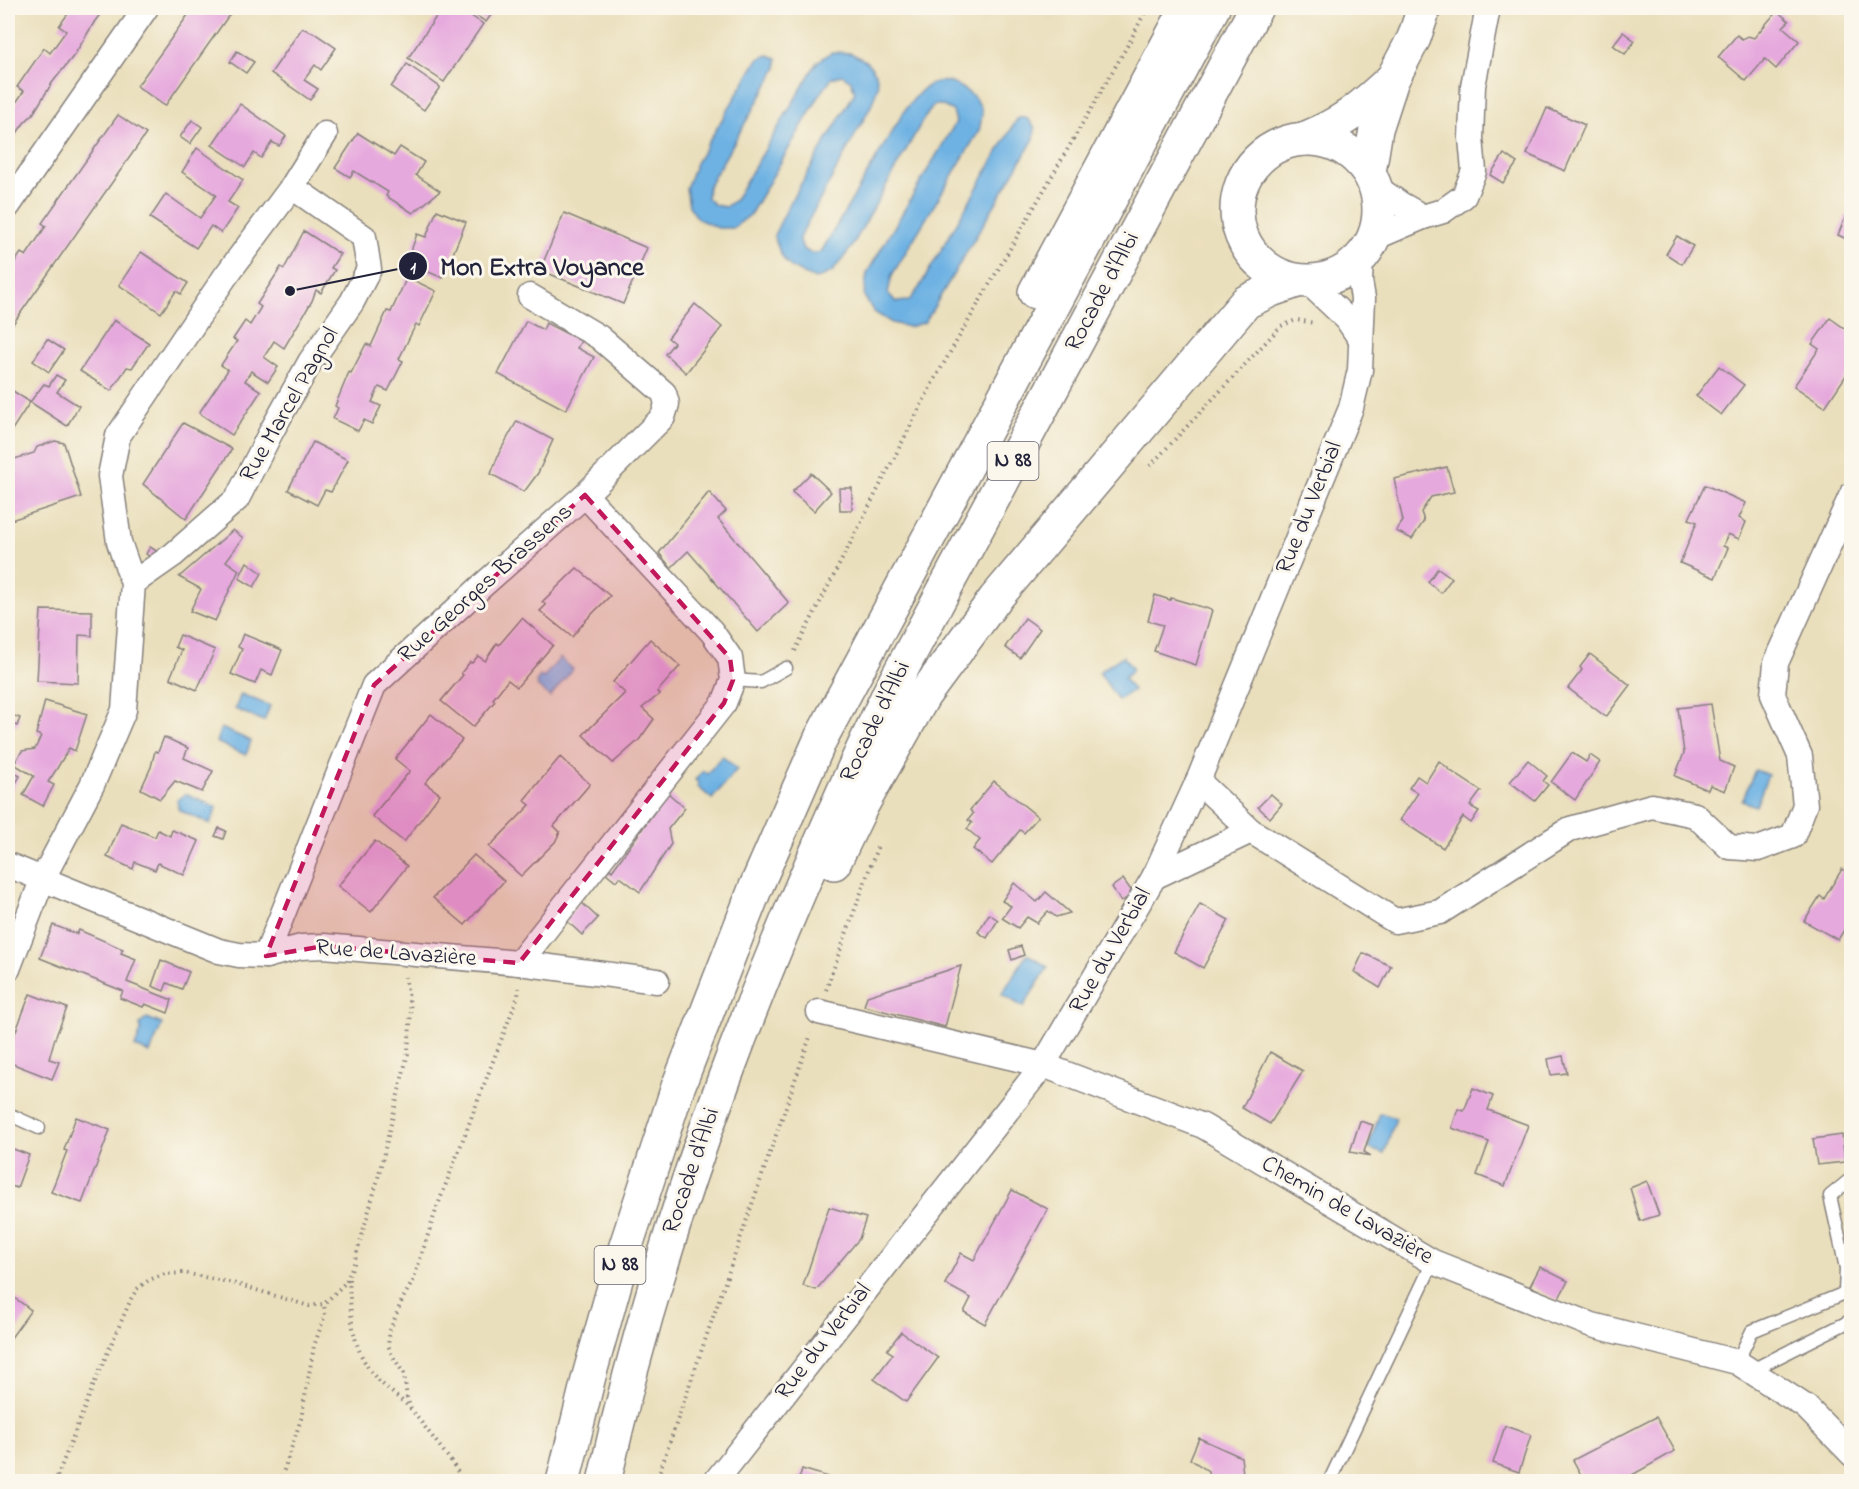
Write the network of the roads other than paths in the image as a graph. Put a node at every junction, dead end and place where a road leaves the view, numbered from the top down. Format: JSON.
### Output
{"nodes":[{"id":1,"x":146,"y":8,"type":"edge"},
{"id":2,"x":1187,"y":8,"type":"edge"},
{"id":3,"x":1213,"y":8,"type":"edge"},
{"id":4,"x":1256,"y":8,"type":"edge"},
{"id":5,"x":1424,"y":8,"type":"edge"},
{"id":6,"x":1488,"y":8,"type":"edge"},
{"id":7,"x":1392,"y":80,"type":"junction"},
{"id":8,"x":325,"y":134,"type":"dead end"},
{"id":9,"x":1304,"y":139,"type":"junction"},
{"id":10,"x":1372,"y":179,"type":"junction"},
{"id":11,"x":292,"y":187,"type":"junction"},
{"id":12,"x":8,"y":206,"type":"edge"},
{"id":13,"x":1423,"y":216,"type":"junction"},
{"id":14,"x":1367,"y":249,"type":"junction"},
{"id":15,"x":1303,"y":282,"type":"junction"},
{"id":16,"x":530,"y":296,"type":"dead end"},
{"id":17,"x":1361,"y":340,"type":"junction"},
{"id":18,"x":1851,"y":494,"type":"edge"},
{"id":19,"x":585,"y":495,"type":"junction"},
{"id":20,"x":133,"y":583,"type":"junction"},
{"id":21,"x":786,"y":668,"type":"road end"},
{"id":22,"x":733,"y":680,"type":"junction"},
{"id":23,"x":822,"y":738,"type":"junction"},
{"id":24,"x":1198,"y":781,"type":"junction"},
{"id":25,"x":1251,"y":831,"type":"junction"},
{"id":26,"x":8,"y":865,"type":"edge"},
{"id":27,"x":1155,"y":877,"type":"junction"},
{"id":28,"x":43,"y":878,"type":"junction"},
{"id":29,"x":785,"y":921,"type":"junction"},
{"id":30,"x":266,"y":956,"type":"junction"},
{"id":31,"x":519,"y":963,"type":"junction"},
{"id":32,"x":8,"y":969,"type":"edge"},
{"id":33,"x":657,"y":981,"type":"dead end"},
{"id":34,"x":819,"y":1012,"type":"road end"},
{"id":35,"x":1044,"y":1065,"type":"junction"},
{"id":36,"x":8,"y":1114,"type":"edge"},
{"id":37,"x":39,"y":1128,"type":"dead end"},
{"id":38,"x":1851,"y":1178,"type":"edge"},
{"id":39,"x":1433,"y":1262,"type":"junction"},
{"id":40,"x":1851,"y":1320,"type":"edge"},
{"id":41,"x":1743,"y":1367,"type":"junction"},
{"id":42,"x":1851,"y":1454,"type":"edge"},
{"id":43,"x":563,"y":1482,"type":"edge"},
{"id":44,"x":604,"y":1482,"type":"edge"},
{"id":45,"x":715,"y":1482,"type":"edge"},
{"id":46,"x":1329,"y":1482,"type":"edge"}],
"edges":[{"from":1,"to":12,"type":"street"},
{"from":2,"to":23,"type":"main road"},
{"from":3,"to":23,"type":"main road","name":"Rocade d'Albi","number":"N 88"},
{"from":4,"to":29,"type":"main road","name":"Rocade d'Albi","number":"N 88"},
{"from":5,"to":7,"type":"main road"},
{"from":6,"to":13,"type":"street"},
{"from":7,"to":9,"type":"main road"},
{"from":7,"to":10,"type":"main road"},
{"from":8,"to":11,"type":"street"},
{"from":9,"to":10,"type":"main road"},
{"from":9,"to":15,"type":"main road"},
{"from":10,"to":13,"type":"street"},
{"from":10,"to":14,"type":"main road"},
{"from":11,"to":20,"type":"street"},
{"from":11,"to":20,"type":"street","name":"Rue Marcel Pagnol"},
{"from":13,"to":14,"type":"street"},
{"from":14,"to":15,"type":"main road"},
{"from":14,"to":17,"type":"street","name":"Rue du Verbial"},
{"from":15,"to":17,"type":"street"},
{"from":15,"to":29,"type":"main road"},
{"from":16,"to":19,"type":"street"},
{"from":17,"to":24,"type":"street","name":"Rue du Verbial"},
{"from":18,"to":25,"type":"street"},
{"from":19,"to":22,"type":"street","name":"Rue Georges Brassens"},
{"from":19,"to":30,"type":"street","name":"Rue Georges Brassens"},
{"from":20,"to":28,"type":"street"},
{"from":21,"to":22,"type":"lane"},
{"from":22,"to":31,"type":"street"},
{"from":23,"to":43,"type":"main road","name":"Rocade d'Albi","number":"N 88"},
{"from":24,"to":25,"type":"street"},
{"from":24,"to":27,"type":"street","name":"Rue du Verbial"},
{"from":25,"to":27,"type":"street"},
{"from":26,"to":28,"type":"street","name":"Rue de Lavazière"},
{"from":27,"to":35,"type":"street","name":"Rue du Verbial"},
{"from":28,"to":30,"type":"street","name":"Rue de Lavazière"},
{"from":28,"to":32,"type":"street"},
{"from":29,"to":44,"type":"main road","name":"Rocade d'Albi","number":"N 88"},
{"from":30,"to":31,"type":"street","name":"Rue de Lavazière"},
{"from":31,"to":33,"type":"street","name":"Rue de Lavazière"},
{"from":34,"to":35,"type":"street","name":"Chemin de Lavazière"},
{"from":35,"to":39,"type":"street","name":"Chemin de Lavazière"},
{"from":35,"to":45,"type":"street","name":"Rue du Verbial"},
{"from":36,"to":37,"type":"lane"},
{"from":38,"to":41,"type":"lane"},
{"from":39,"to":41,"type":"street","name":"Chemin de Lavazière"},
{"from":39,"to":46,"type":"lane"},
{"from":40,"to":41,"type":"lane"},
{"from":41,"to":42,"type":"street","name":"Chemin de Lavazière"}]}
